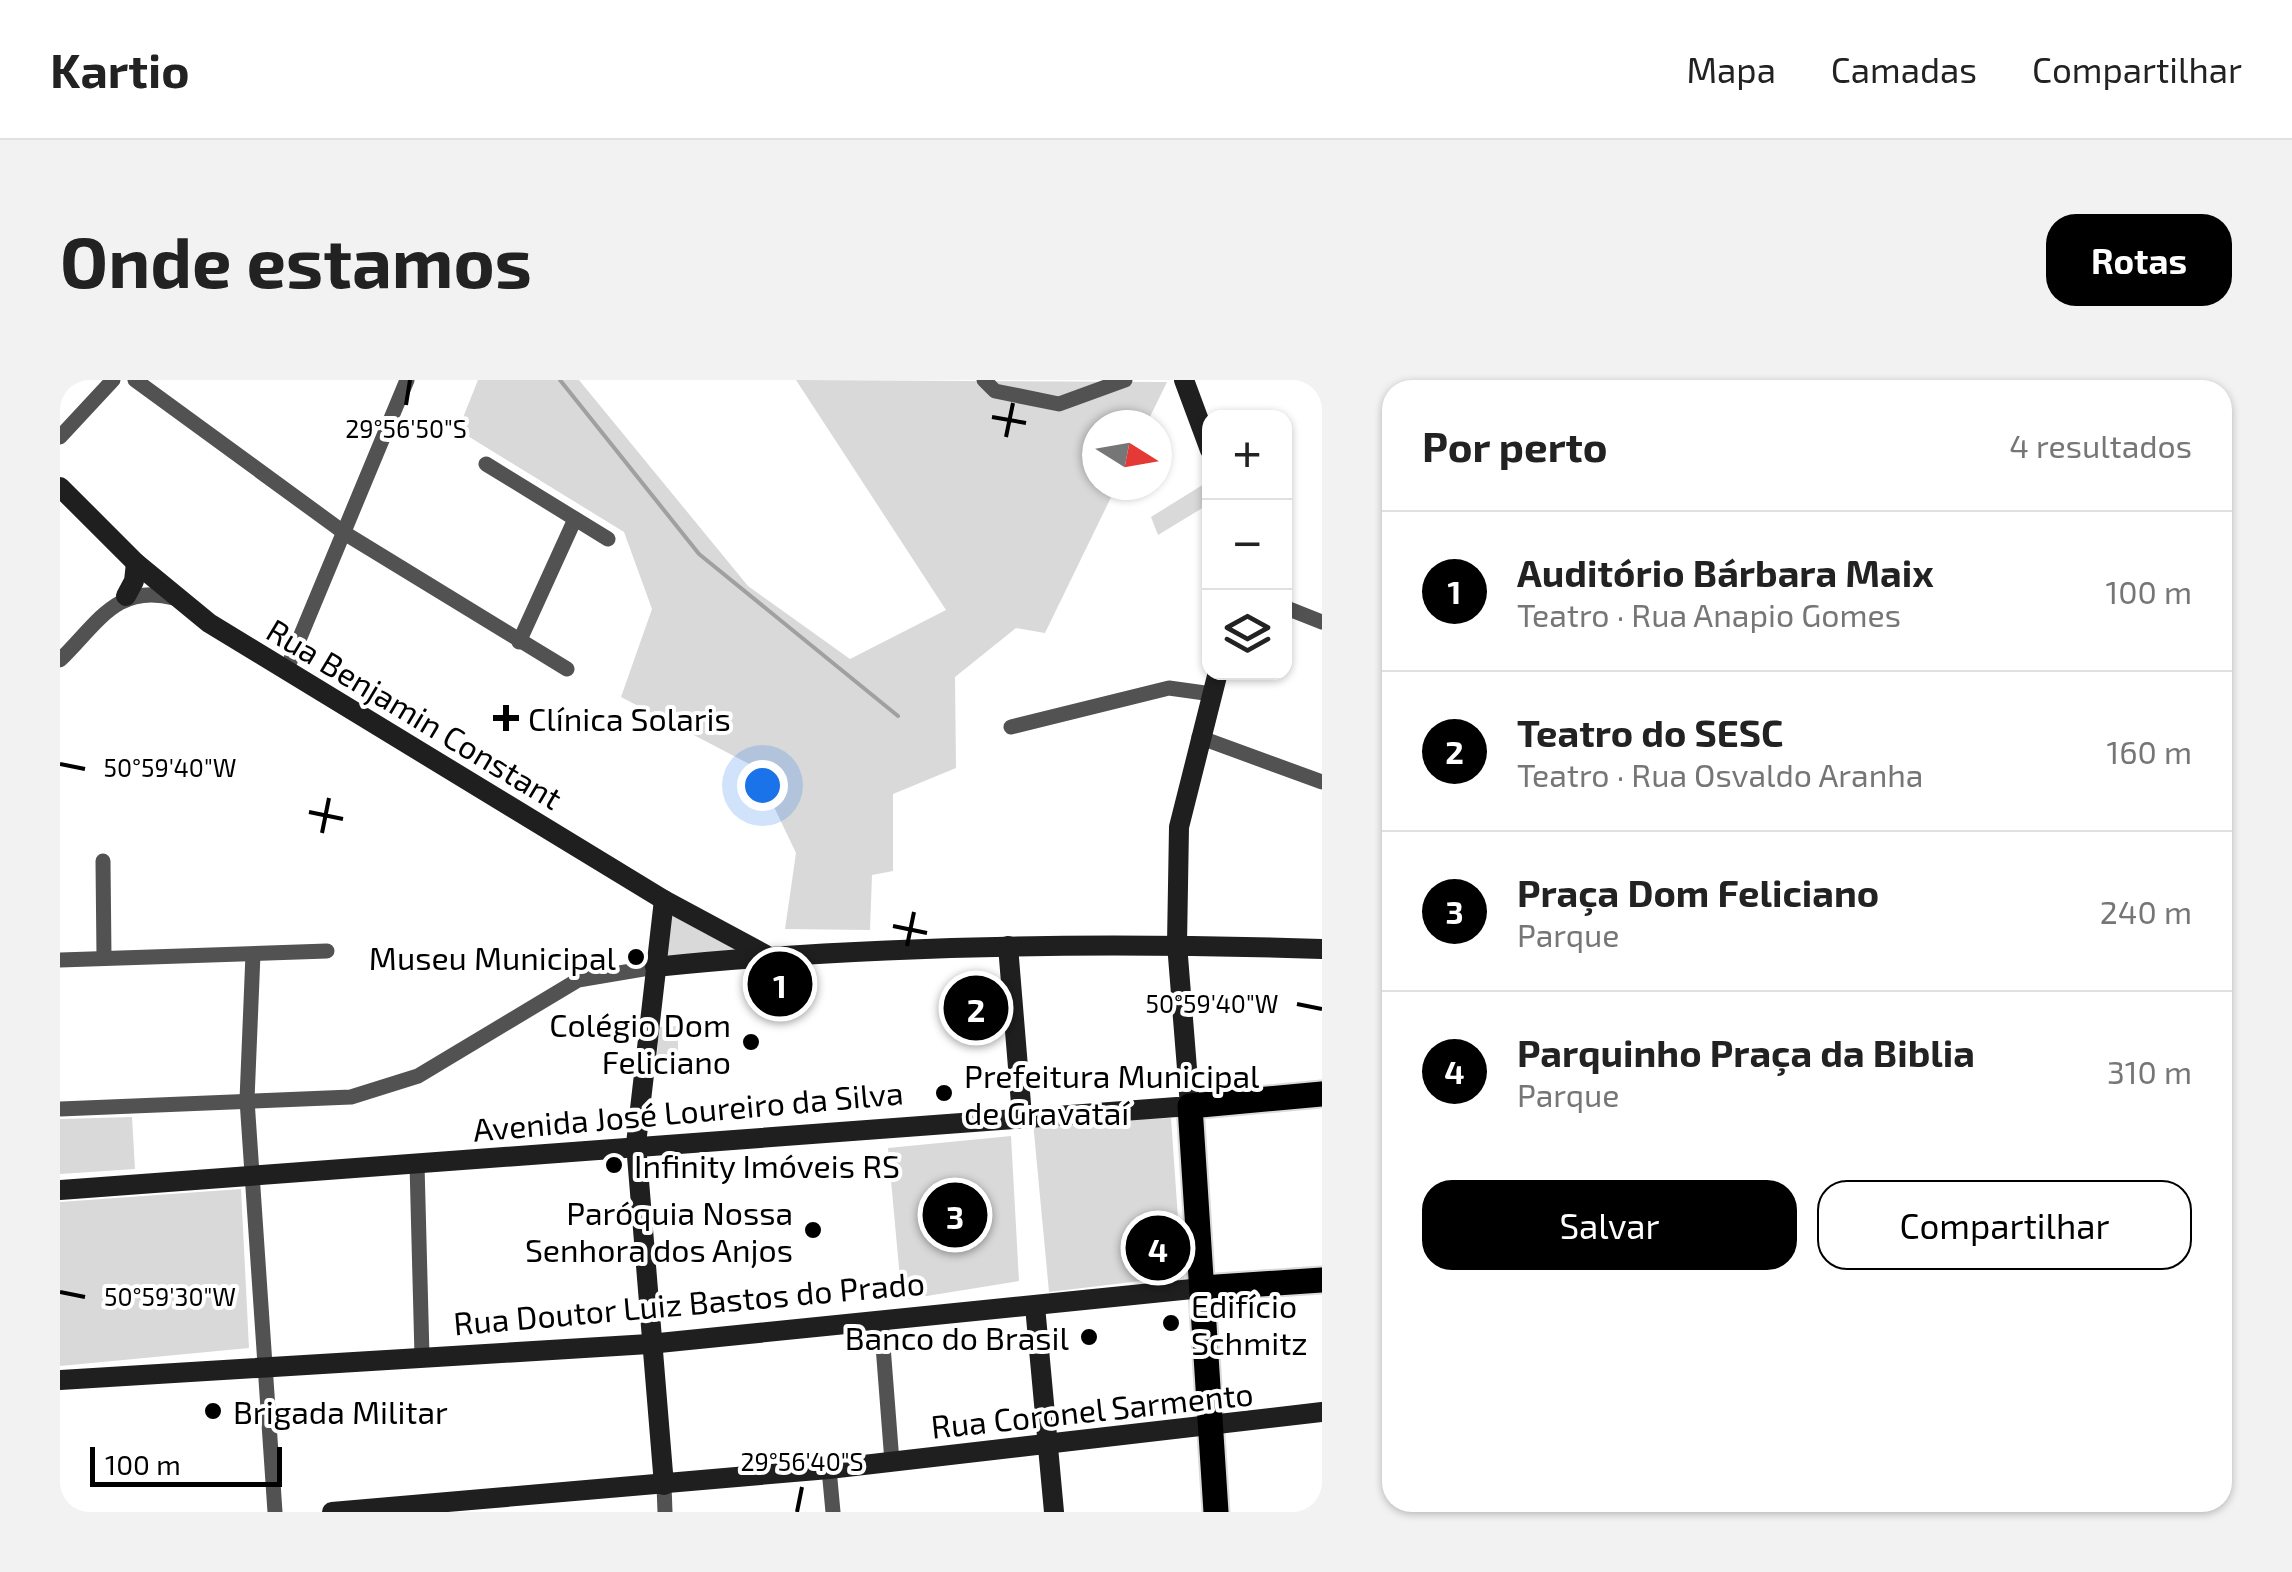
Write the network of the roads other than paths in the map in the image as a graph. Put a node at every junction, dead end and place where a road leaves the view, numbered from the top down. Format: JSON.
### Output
{"nodes":[{"id":1,"x":112,"y":380,"type":"edge"},
{"id":2,"x":135,"y":380,"type":"edge"},
{"id":3,"x":407,"y":380,"type":"edge"},
{"id":4,"x":984,"y":380,"type":"edge"},
{"id":5,"x":1125,"y":380,"type":"edge"},
{"id":6,"x":1184,"y":380,"type":"edge"},
{"id":7,"x":1202,"y":428,"type":"edge"},
{"id":8,"x":60,"y":437,"type":"edge"},
{"id":9,"x":486,"y":464,"type":"dead end"},
{"id":10,"x":60,"y":487,"type":"edge"},
{"id":11,"x":575,"y":518,"type":"junction"},
{"id":12,"x":346,"y":534,"type":"junction"},
{"id":13,"x":608,"y":539,"type":"dead end"},
{"id":14,"x":136,"y":563,"type":"junction"},
{"id":15,"x":126,"y":596,"type":"junction"},
{"id":16,"x":177,"y":599,"type":"junction"},
{"id":17,"x":1292,"y":611,"type":"edge"},
{"id":18,"x":1322,"y":622,"type":"edge"},
{"id":19,"x":520,"y":642,"type":"junction"},
{"id":20,"x":60,"y":660,"type":"edge"},
{"id":21,"x":567,"y":669,"type":"dead end"},
{"id":22,"x":286,"y":671,"type":"junction"},
{"id":23,"x":1216,"y":680,"type":"edge"},
{"id":24,"x":1212,"y":694,"type":"junction"},
{"id":25,"x":1011,"y":726,"type":"dead end"},
{"id":26,"x":1199,"y":737,"type":"junction"},
{"id":27,"x":1322,"y":782,"type":"edge"},
{"id":28,"x":103,"y":862,"type":"dead end"},
{"id":29,"x":664,"y":900,"type":"junction"},
{"id":30,"x":1178,"y":944,"type":"junction"},
{"id":31,"x":1008,"y":946,"type":"junction"},
{"id":32,"x":1322,"y":949,"type":"edge"},
{"id":33,"x":327,"y":952,"type":"dead end"},
{"id":34,"x":253,"y":954,"type":"junction"},
{"id":35,"x":766,"y":955,"type":"junction"},
{"id":36,"x":104,"y":957,"type":"junction"},
{"id":37,"x":60,"y":960,"type":"edge"},
{"id":38,"x":655,"y":967,"type":"junction"},
{"id":39,"x":1322,"y":1094,"type":"edge"},
{"id":40,"x":248,"y":1100,"type":"junction"},
{"id":41,"x":1190,"y":1106,"type":"junction"},
{"id":42,"x":60,"y":1108,"type":"edge"},
{"id":43,"x":1022,"y":1116,"type":"junction"},
{"id":44,"x":636,"y":1144,"type":"junction"},
{"id":45,"x":417,"y":1164,"type":"junction"},
{"id":46,"x":252,"y":1175,"type":"junction"},
{"id":47,"x":60,"y":1190,"type":"edge"},
{"id":48,"x":1322,"y":1280,"type":"edge"},
{"id":49,"x":1202,"y":1288,"type":"junction"},
{"id":50,"x":1035,"y":1306,"type":"junction"},
{"id":51,"x":880,"y":1320,"type":"junction"},
{"id":52,"x":649,"y":1344,"type":"junction"},
{"id":53,"x":422,"y":1356,"type":"junction"},
{"id":54,"x":265,"y":1365,"type":"junction"},
{"id":55,"x":60,"y":1380,"type":"edge"},
{"id":56,"x":1322,"y":1412,"type":"edge"},
{"id":57,"x":1210,"y":1428,"type":"junction"},
{"id":58,"x":1048,"y":1441,"type":"junction"},
{"id":59,"x":892,"y":1462,"type":"junction"},
{"id":60,"x":829,"y":1469,"type":"junction"},
{"id":61,"x":664,"y":1485,"type":"junction"},
{"id":62,"x":275,"y":1512,"type":"edge"},
{"id":63,"x":332,"y":1512,"type":"edge"},
{"id":64,"x":665,"y":1512,"type":"edge"},
{"id":65,"x":833,"y":1512,"type":"edge"},
{"id":66,"x":1054,"y":1512,"type":"edge"},
{"id":67,"x":1216,"y":1512,"type":"edge"}],
"edges":[{"from":1,"to":8,"type":"street"},
{"from":2,"to":12,"type":"street"},
{"from":3,"to":12,"type":"street"},
{"from":4,"to":5,"type":"street"},
{"from":6,"to":7,"type":"street"},
{"from":9,"to":11,"type":"street"},
{"from":10,"to":14,"type":"street","name":"Rua Benjamin Constant"},
{"from":11,"to":13,"type":"street"},
{"from":11,"to":19,"type":"street"},
{"from":12,"to":19,"type":"street"},
{"from":12,"to":22,"type":"street"},
{"from":14,"to":15,"type":"street"},
{"from":14,"to":16,"type":"street","name":"Rua Benjamin Constant"},
{"from":15,"to":16,"type":"street"},
{"from":15,"to":20,"type":"street"},
{"from":16,"to":22,"type":"street","name":"Rua Benjamin Constant"},
{"from":17,"to":18,"type":"street"},
{"from":19,"to":21,"type":"street"},
{"from":22,"to":29,"type":"street","name":"Rua Benjamin Constant"},
{"from":23,"to":24,"type":"street"},
{"from":24,"to":25,"type":"street"},
{"from":24,"to":26,"type":"street"},
{"from":26,"to":27,"type":"street"},
{"from":26,"to":30,"type":"street"},
{"from":28,"to":36,"type":"street"},
{"from":29,"to":35,"type":"street","name":"Rua Benjamin Constant"},
{"from":29,"to":38,"type":"street"},
{"from":30,"to":31,"type":"street"},
{"from":30,"to":32,"type":"street"},
{"from":30,"to":41,"type":"street"},
{"from":31,"to":35,"type":"street"},
{"from":31,"to":43,"type":"street"},
{"from":33,"to":34,"type":"street"},
{"from":34,"to":36,"type":"street"},
{"from":34,"to":40,"type":"street"},
{"from":35,"to":38,"type":"street"},
{"from":36,"to":37,"type":"street"},
{"from":38,"to":40,"type":"street"},
{"from":38,"to":44,"type":"street"},
{"from":39,"to":41,"type":"main road","name":"Avenida José Loureiro da Silva"},
{"from":40,"to":42,"type":"street"},
{"from":40,"to":46,"type":"street"},
{"from":41,"to":43,"type":"street","name":"Avenida José Loureiro da Silva"},
{"from":41,"to":49,"type":"main road"},
{"from":43,"to":44,"type":"street","name":"Avenida José Loureiro da Silva"},
{"from":44,"to":45,"type":"street","name":"Avenida José Loureiro da Silva"},
{"from":44,"to":52,"type":"street"},
{"from":45,"to":46,"type":"street","name":"Avenida José Loureiro da Silva"},
{"from":45,"to":53,"type":"street"},
{"from":46,"to":47,"type":"street","name":"Avenida José Loureiro da Silva"},
{"from":46,"to":54,"type":"street"},
{"from":48,"to":49,"type":"main road","name":"Rua Doutor Luiz Bastos do Prado"},
{"from":49,"to":50,"type":"street","name":"Rua Doutor Luiz Bastos do Prado"},
{"from":49,"to":57,"type":"main road"},
{"from":50,"to":51,"type":"street","name":"Rua Doutor Luiz Bastos do Prado"},
{"from":50,"to":58,"type":"street"},
{"from":51,"to":52,"type":"street","name":"Rua Doutor Luiz Bastos do Prado"},
{"from":51,"to":59,"type":"street"},
{"from":52,"to":53,"type":"street","name":"Rua Doutor Luiz Bastos do Prado"},
{"from":52,"to":61,"type":"street"},
{"from":53,"to":54,"type":"street","name":"Rua Doutor Luiz Bastos do Prado"},
{"from":54,"to":55,"type":"street","name":"Rua Doutor Luiz Bastos do Prado"},
{"from":54,"to":62,"type":"street"},
{"from":56,"to":57,"type":"street","name":"Rua Coronel Sarmento"},
{"from":57,"to":58,"type":"street","name":"Rua Coronel Sarmento"},
{"from":57,"to":67,"type":"main road"},
{"from":58,"to":59,"type":"street","name":"Rua Coronel Sarmento"},
{"from":58,"to":66,"type":"street"},
{"from":59,"to":60,"type":"street","name":"Rua Coronel Sarmento"},
{"from":60,"to":61,"type":"street","name":"Rua Coronel Sarmento"},
{"from":60,"to":65,"type":"street"},
{"from":61,"to":63,"type":"street","name":"Rua Coronel Sarmento"},
{"from":61,"to":64,"type":"street"}]}
